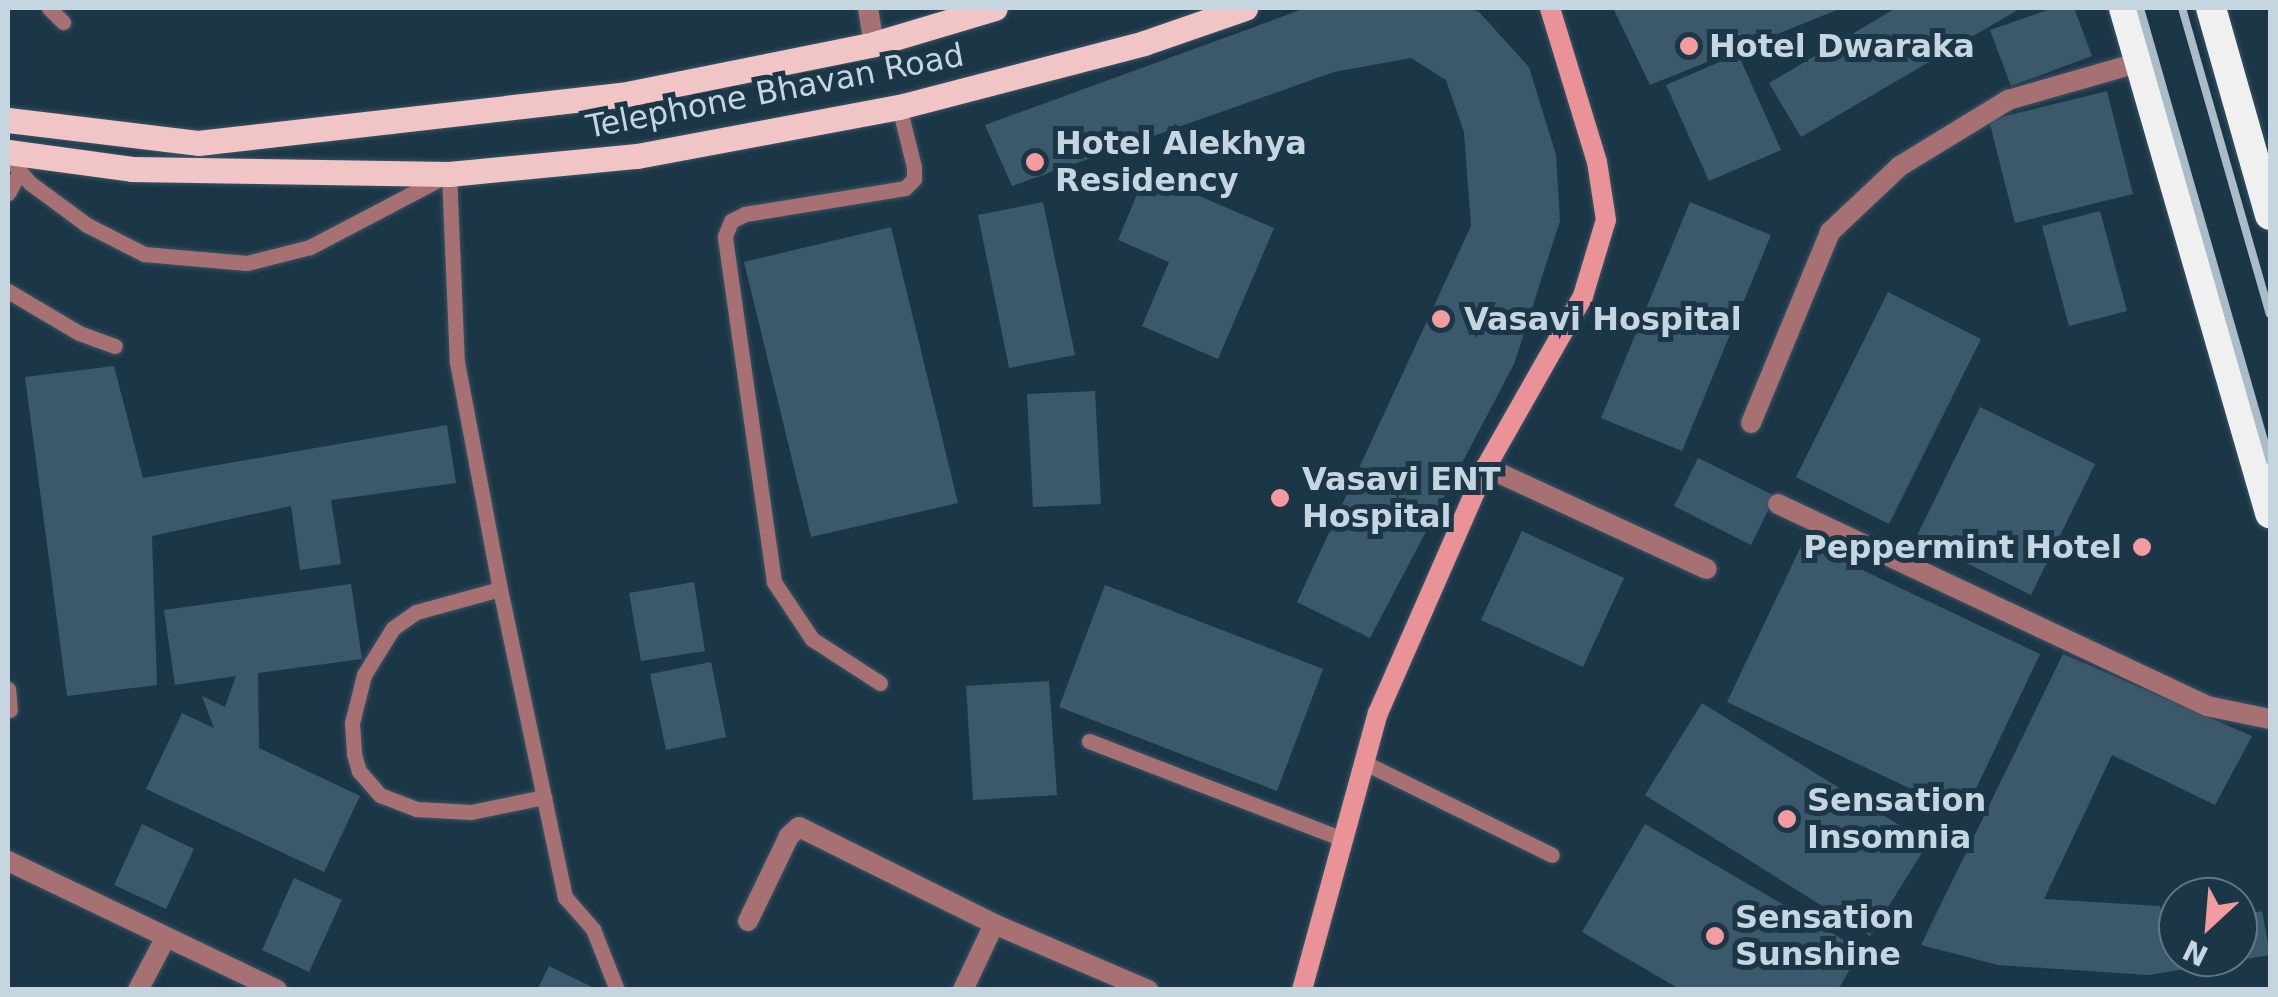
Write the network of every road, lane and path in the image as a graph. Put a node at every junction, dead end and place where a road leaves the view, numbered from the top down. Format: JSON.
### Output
{"nodes":[{"id":1,"x":49,"y":8,"type":"edge"},
{"id":2,"x":868,"y":8,"type":"edge"},
{"id":3,"x":996,"y":8,"type":"edge"},
{"id":4,"x":1245,"y":8,"type":"edge"},
{"id":5,"x":1550,"y":8,"type":"edge"},
{"id":6,"x":2124,"y":8,"type":"edge"},
{"id":7,"x":2211,"y":8,"type":"edge"},
{"id":8,"x":63,"y":22,"type":"dead end"},
{"id":9,"x":874,"y":44,"type":"junction"},
{"id":10,"x":2137,"y":63,"type":"junction"},
{"id":11,"x":899,"y":107,"type":"junction"},
{"id":12,"x":8,"y":120,"type":"edge"},
{"id":13,"x":12,"y":160,"type":"edge"},
{"id":14,"x":448,"y":174,"type":"junction"},
{"id":15,"x":8,"y":193,"type":"edge"},
{"id":16,"x":2270,"y":216,"type":"edge"},
{"id":17,"x":8,"y":291,"type":"edge"},
{"id":18,"x":115,"y":346,"type":"dead end"},
{"id":19,"x":1751,"y":424,"type":"dead end"},
{"id":20,"x":1486,"y":467,"type":"junction"},
{"id":21,"x":1778,"y":504,"type":"dead end"},
{"id":22,"x":2270,"y":513,"type":"edge"},
{"id":23,"x":1707,"y":569,"type":"dead end"},
{"id":24,"x":500,"y":589,"type":"junction"},
{"id":25,"x":880,"y":683,"type":"dead end"},
{"id":26,"x":8,"y":688,"type":"edge"},
{"id":27,"x":10,"y":710,"type":"dead end"},
{"id":28,"x":2270,"y":719,"type":"edge"},
{"id":29,"x":1089,"y":741,"type":"dead end"},
{"id":30,"x":1365,"y":762,"type":"junction"},
{"id":31,"x":544,"y":797,"type":"junction"},
{"id":32,"x":1343,"y":839,"type":"junction"},
{"id":33,"x":1552,"y":855,"type":"dead end"},
{"id":34,"x":8,"y":861,"type":"edge"},
{"id":35,"x":748,"y":922,"type":"dead end"},
{"id":36,"x":994,"y":924,"type":"junction"},
{"id":37,"x":165,"y":939,"type":"junction"},
{"id":38,"x":138,"y":990,"type":"edge"},
{"id":39,"x":277,"y":990,"type":"edge"},
{"id":40,"x":617,"y":990,"type":"edge"},
{"id":41,"x":964,"y":990,"type":"edge"},
{"id":42,"x":1148,"y":990,"type":"edge"},
{"id":43,"x":1302,"y":990,"type":"edge"}],
"edges":[{"from":1,"to":8,"type":"lane"},
{"from":2,"to":9,"type":"street"},
{"from":3,"to":9,"type":"main road","name":"Telephone Bhavan Road"},
{"from":4,"to":11,"type":"main road","name":"Telephone Bhavan Road"},
{"from":5,"to":20,"type":"street"},
{"from":6,"to":10,"type":"highway"},
{"from":7,"to":16,"type":"highway"},
{"from":9,"to":12,"type":"main road","name":"Telephone Bhavan Road"},
{"from":10,"to":19,"type":"street"},
{"from":10,"to":22,"type":"highway"},
{"from":11,"to":14,"type":"main road","name":"Telephone Bhavan Road"},
{"from":11,"to":25,"type":"lane"},
{"from":13,"to":14,"type":"main road","name":"Telephone Bhavan Road"},
{"from":13,"to":14,"type":"lane"},
{"from":13,"to":15,"type":"lane"},
{"from":14,"to":24,"type":"lane"},
{"from":17,"to":18,"type":"lane"},
{"from":20,"to":23,"type":"street"},
{"from":20,"to":30,"type":"street"},
{"from":21,"to":28,"type":"street"},
{"from":24,"to":31,"type":"lane"},
{"from":24,"to":31,"type":"lane"},
{"from":26,"to":27,"type":"lane"},
{"from":29,"to":32,"type":"lane"},
{"from":30,"to":32,"type":"street"},
{"from":30,"to":33,"type":"lane"},
{"from":31,"to":40,"type":"lane"},
{"from":32,"to":43,"type":"street"},
{"from":34,"to":37,"type":"street"},
{"from":35,"to":36,"type":"street"},
{"from":36,"to":41,"type":"street"},
{"from":36,"to":42,"type":"street"},
{"from":37,"to":38,"type":"street"},
{"from":37,"to":39,"type":"street"}]}
